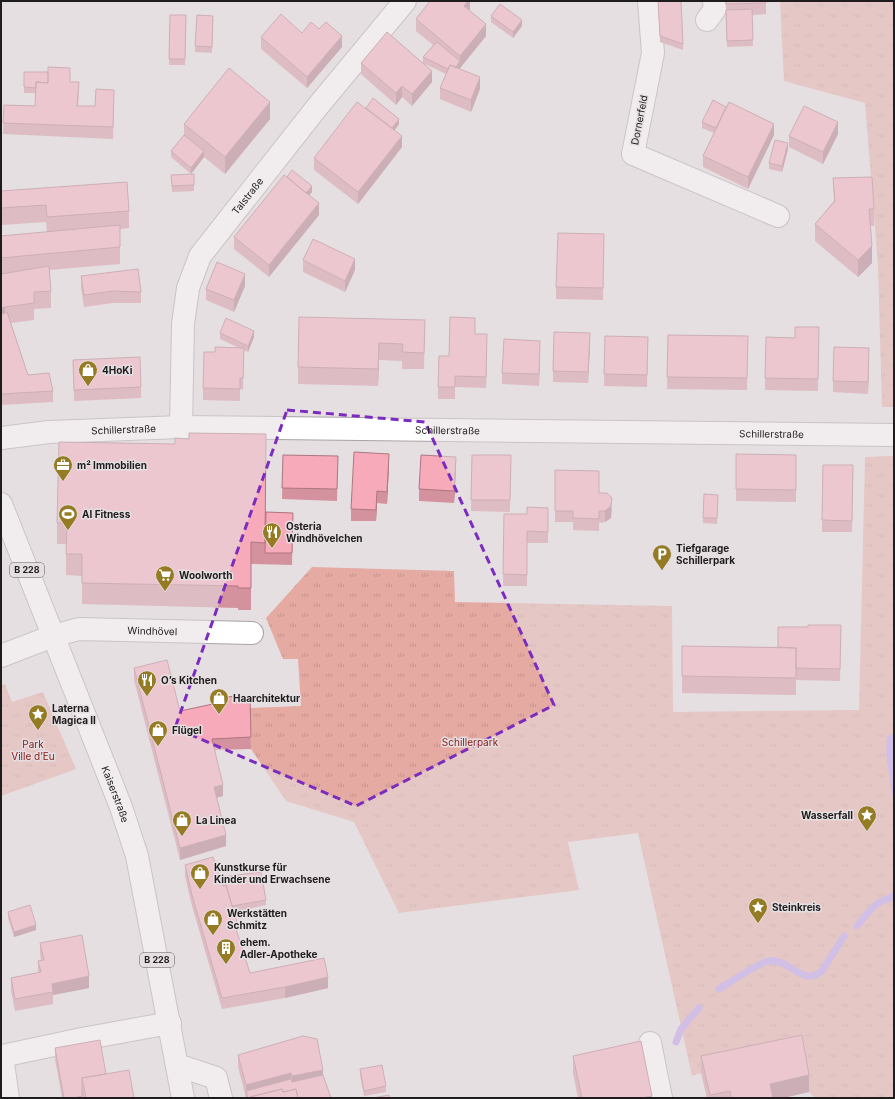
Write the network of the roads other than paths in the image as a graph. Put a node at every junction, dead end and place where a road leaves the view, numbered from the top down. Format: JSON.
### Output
{"nodes":[{"id":1,"x":405,"y":1,"type":"edge"},
{"id":2,"x":650,"y":1,"type":"edge"},
{"id":3,"x":778,"y":216,"type":"dead end"},
{"id":4,"x":181,"y":427,"type":"junction"},
{"id":5,"x":894,"y":434,"type":"edge"},
{"id":6,"x":1,"y":438,"type":"edge"},
{"id":7,"x":1,"y":504,"type":"edge"},
{"id":8,"x":252,"y":632,"type":"dead end"},
{"id":9,"x":53,"y":636,"type":"junction"},
{"id":10,"x":1,"y":656,"type":"edge"},
{"id":11,"x":170,"y":1023,"type":"junction"},
{"id":12,"x":650,"y":1043,"type":"dead end"},
{"id":13,"x":177,"y":1065,"type":"junction"},
{"id":14,"x":8,"y":1098,"type":"edge"},
{"id":15,"x":183,"y":1098,"type":"edge"},
{"id":16,"x":220,"y":1098,"type":"edge"},
{"id":17,"x":661,"y":1098,"type":"edge"}],
"edges":[{"from":1,"to":4,"type":"street","name":"Talstraße"},
{"from":2,"to":3,"type":"street","name":"Dornerfeld"},
{"from":4,"to":5,"type":"street","name":"Schillerstraße"},
{"from":4,"to":6,"type":"street","name":"Schillerstraße"},
{"from":7,"to":9,"type":"street","name":"Kaiserstraße","number":"B 228"},
{"from":8,"to":9,"type":"street","name":"Windhövel"},
{"from":9,"to":10,"type":"street","name":"Windhövel"},
{"from":9,"to":11,"type":"street","name":"Kaiserstraße","number":"B 228"},
{"from":11,"to":13,"type":"street","name":"Kaiserstraße","number":"B 228"},
{"from":11,"to":14,"type":"street"},
{"from":12,"to":17,"type":"street"},
{"from":13,"to":15,"type":"street","name":"Kaiserstraße","number":"B 228"},
{"from":13,"to":16,"type":"street"}]}
